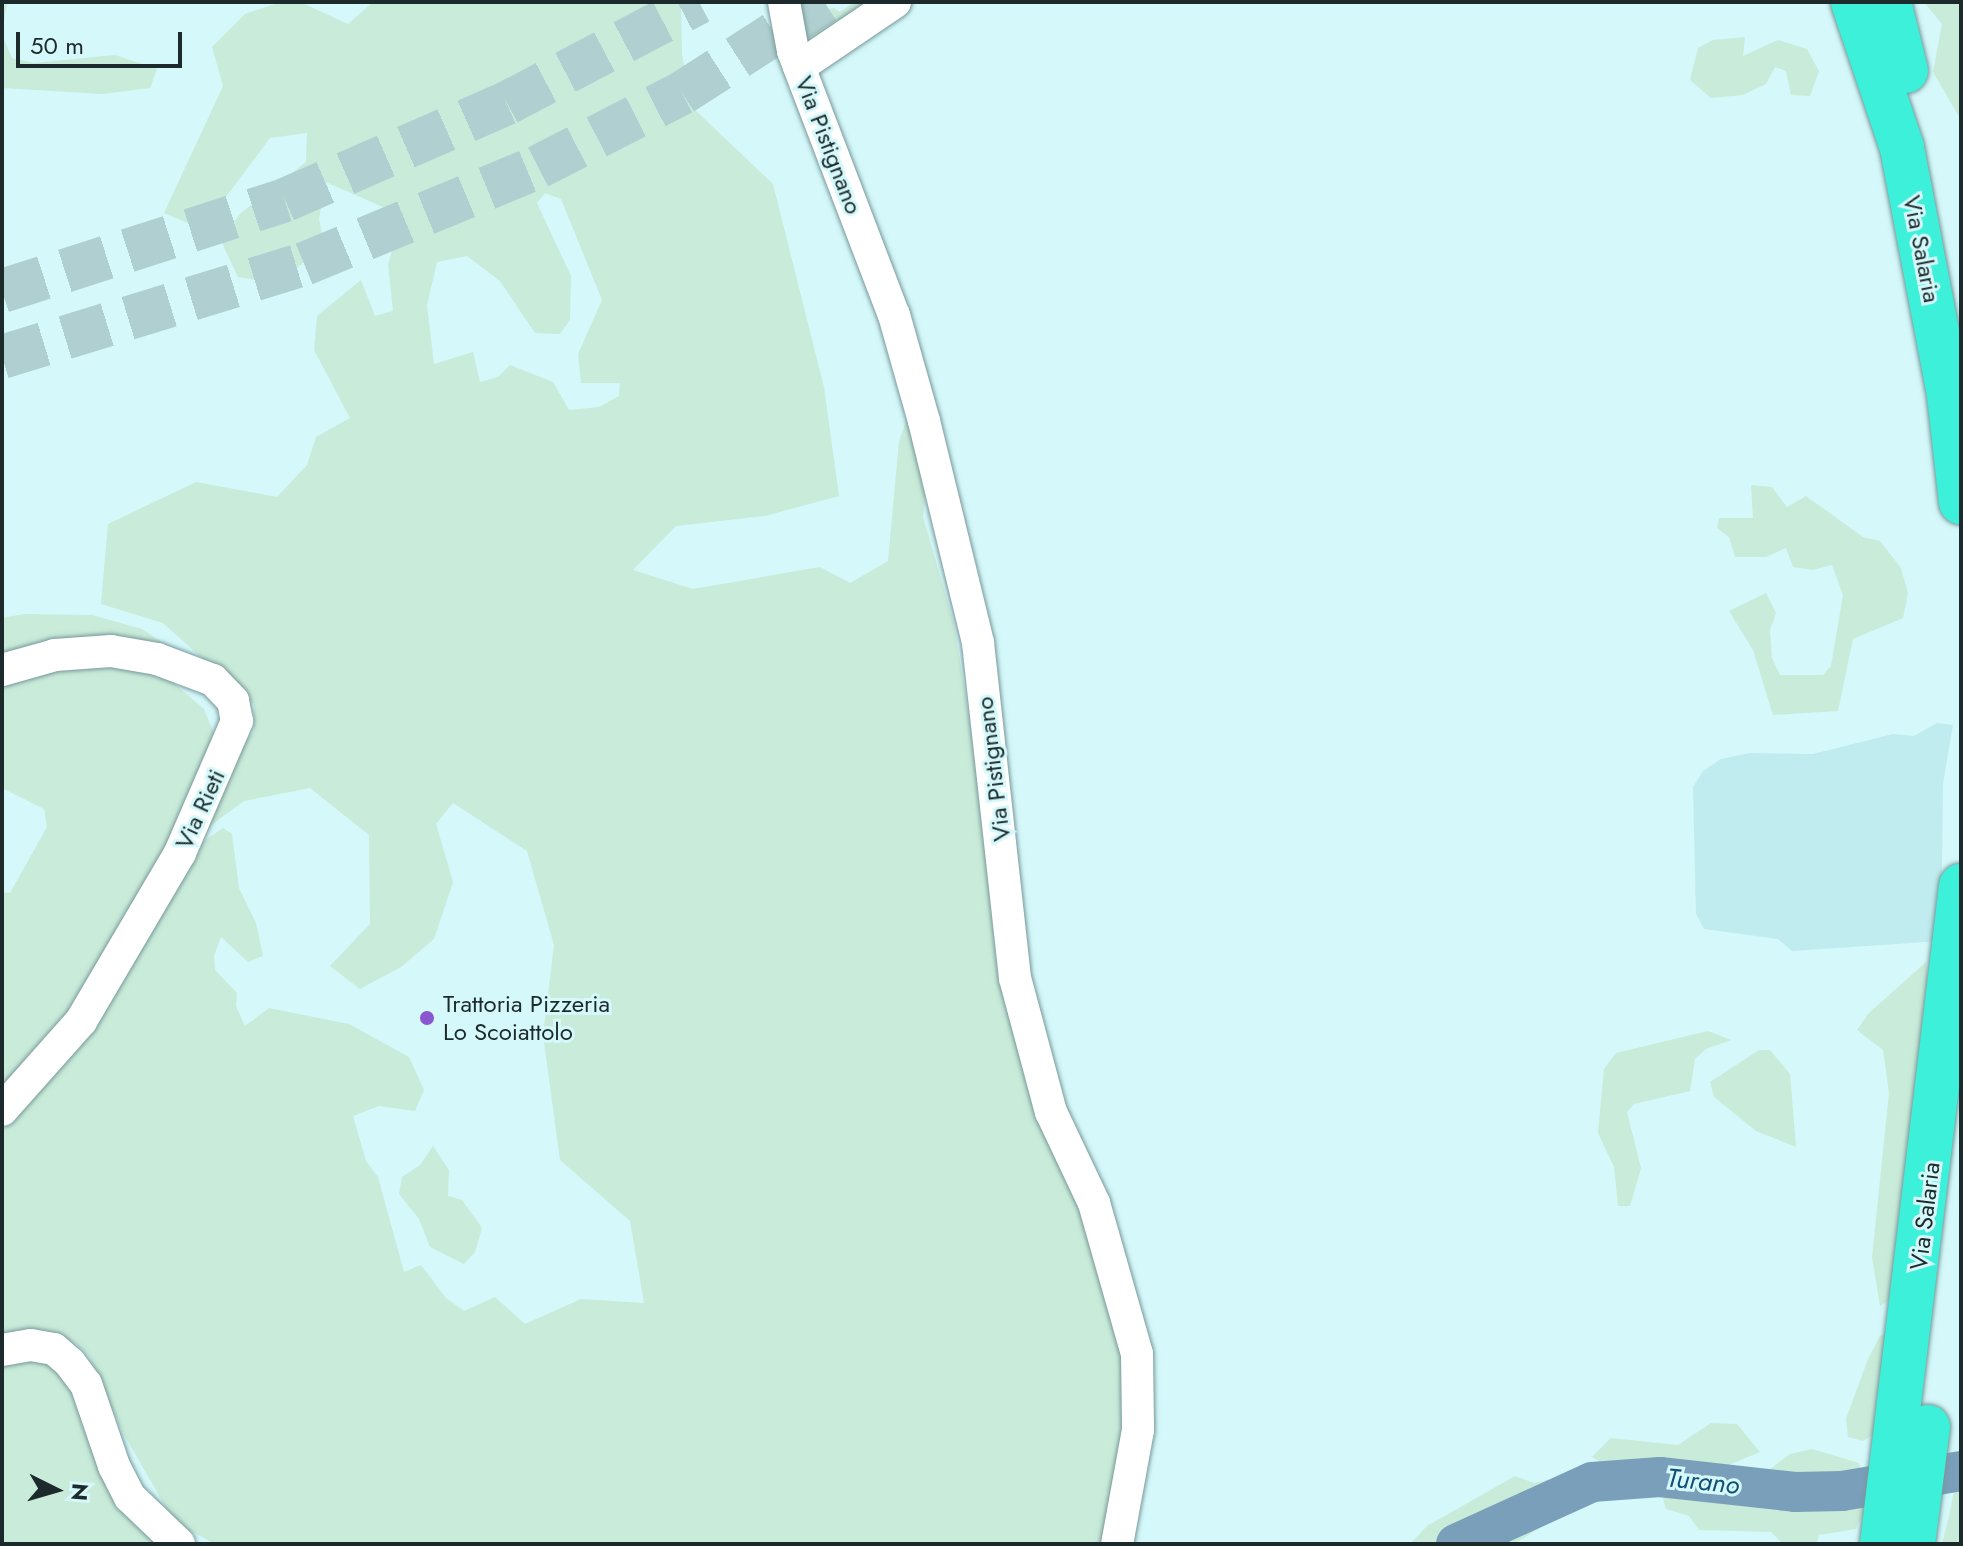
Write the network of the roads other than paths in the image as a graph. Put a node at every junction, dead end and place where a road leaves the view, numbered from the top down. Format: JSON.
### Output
{"nodes":[{"id":1,"x":784,"y":2,"type":"edge"},
{"id":2,"x":895,"y":2,"type":"edge"},
{"id":3,"x":1853,"y":2,"type":"edge"},
{"id":4,"x":1879,"y":2,"type":"edge"},
{"id":5,"x":1889,"y":2,"type":"edge"},
{"id":6,"x":799,"y":67,"type":"junction"},
{"id":7,"x":1906,"y":71,"type":"junction"},
{"id":8,"x":1961,"y":294,"type":"edge"},
{"id":9,"x":1961,"y":502,"type":"edge"},
{"id":10,"x":2,"y":670,"type":"edge"},
{"id":11,"x":1961,"y":886,"type":"edge"},
{"id":12,"x":2,"y":1110,"type":"edge"},
{"id":13,"x":1961,"y":1163,"type":"edge"},
{"id":14,"x":1926,"y":1321,"type":"junction"},
{"id":15,"x":2,"y":1350,"type":"edge"},
{"id":16,"x":179,"y":1544,"type":"edge"},
{"id":17,"x":1117,"y":1544,"type":"edge"},
{"id":18,"x":1882,"y":1544,"type":"edge"},
{"id":19,"x":1913,"y":1544,"type":"edge"}],
"edges":[{"from":1,"to":6,"type":"street","name":"Via Pistignano"},
{"from":2,"to":6,"type":"street"},
{"from":3,"to":9,"type":"highway","name":"Via Salaria"},
{"from":4,"to":7,"type":"highway"},
{"from":5,"to":7,"type":"highway"},
{"from":6,"to":17,"type":"street","name":"Via Pistignano"},
{"from":7,"to":8,"type":"highway","name":"Via Salaria"},
{"from":10,"to":12,"type":"street","name":"Via Rieti"},
{"from":11,"to":14,"type":"highway","name":"Via Salaria"},
{"from":13,"to":14,"type":"highway","name":"Via Salaria"},
{"from":14,"to":18,"type":"highway","name":"Via Salaria"},
{"from":14,"to":19,"type":"highway","name":"Via Salaria"},
{"from":15,"to":16,"type":"street"}]}
